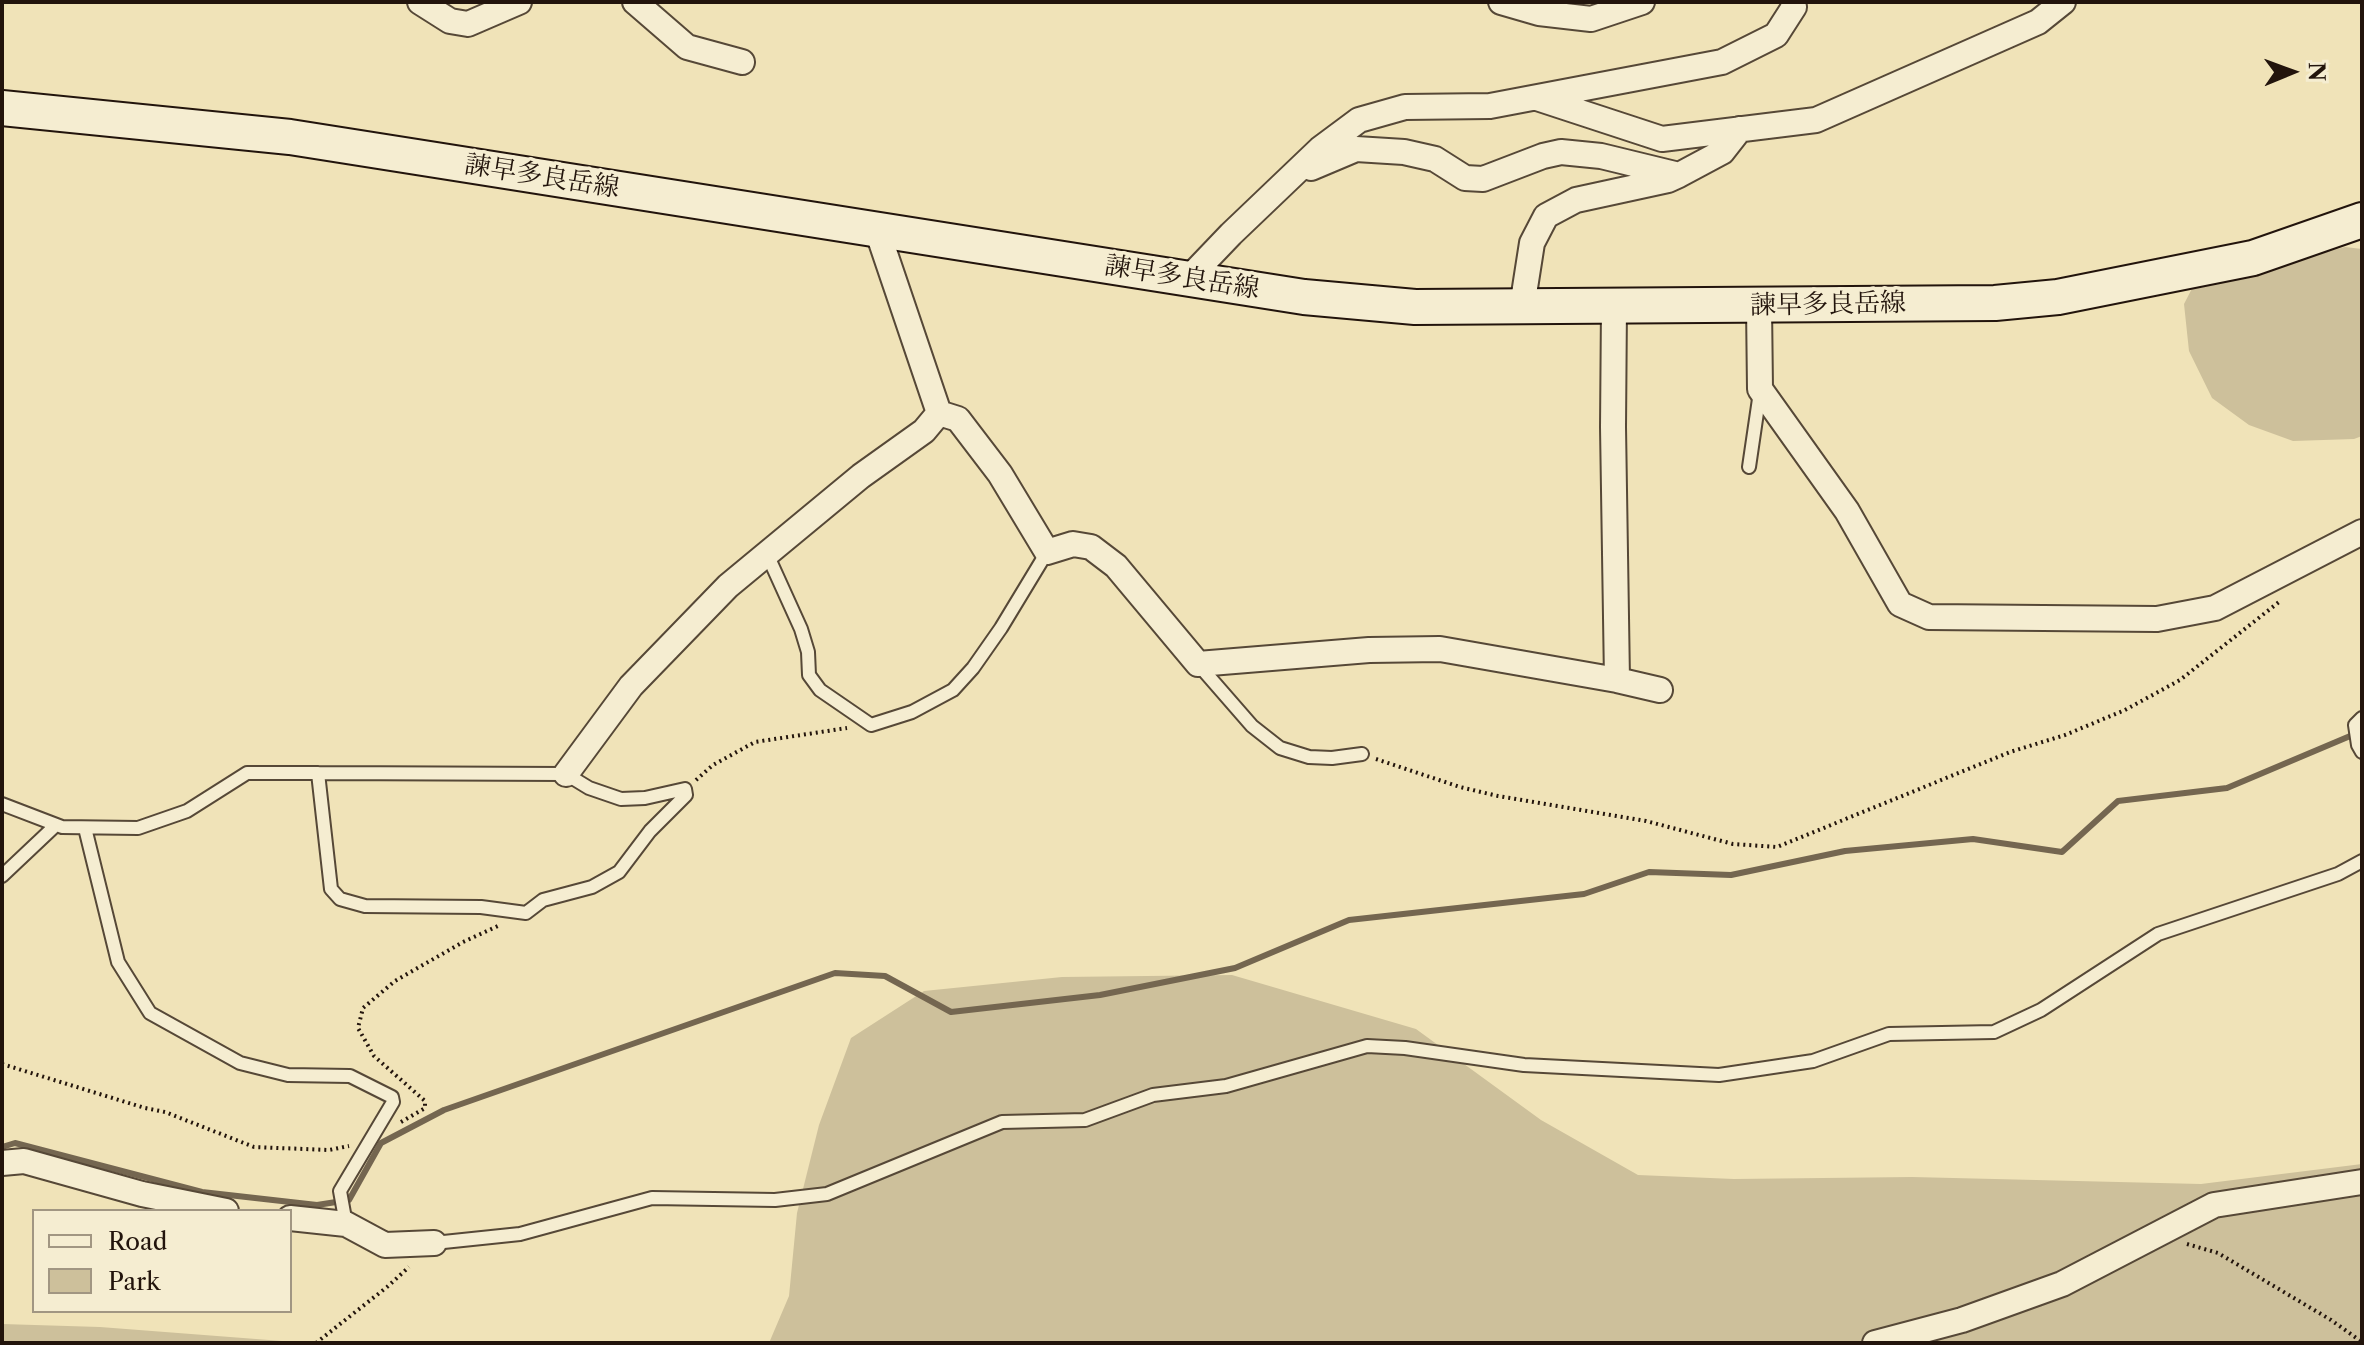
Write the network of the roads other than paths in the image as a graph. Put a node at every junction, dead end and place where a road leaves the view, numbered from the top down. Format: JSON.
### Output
{"nodes":[{"id":1,"x":420,"y":2,"type":"edge"},
{"id":2,"x":519,"y":2,"type":"edge"},
{"id":3,"x":635,"y":2,"type":"edge"},
{"id":4,"x":1501,"y":2,"type":"edge"},
{"id":5,"x":1642,"y":2,"type":"edge"},
{"id":6,"x":1793,"y":2,"type":"edge"},
{"id":7,"x":2063,"y":2,"type":"edge"},
{"id":8,"x":742,"y":62,"type":"dead end"},
{"id":9,"x":1535,"y":97,"type":"junction"},
{"id":10,"x":2,"y":108,"type":"edge"},
{"id":11,"x":1740,"y":129,"type":"junction"},
{"id":12,"x":1679,"y":175,"type":"junction"},
{"id":13,"x":1289,"y":178,"type":"junction"},
{"id":14,"x":2362,"y":220,"type":"edge"},
{"id":15,"x":877,"y":230,"type":"junction"},
{"id":16,"x":1188,"y":279,"type":"junction"},
{"id":17,"x":1614,"y":306,"type":"junction"},
{"id":18,"x":1759,"y":306,"type":"junction"},
{"id":19,"x":1522,"y":307,"type":"junction"},
{"id":20,"x":1760,"y":389,"type":"junction"},
{"id":21,"x":939,"y":413,"type":"junction"},
{"id":22,"x":1749,"y":467,"type":"dead end"},
{"id":23,"x":2362,"y":532,"type":"edge"},
{"id":24,"x":1047,"y":552,"type":"junction"},
{"id":25,"x":767,"y":554,"type":"junction"},
{"id":26,"x":1198,"y":664,"type":"junction"},
{"id":27,"x":1617,"y":680,"type":"junction"},
{"id":28,"x":1660,"y":690,"type":"dead end"},
{"id":29,"x":2359,"y":722,"type":"edge"},
{"id":30,"x":2360,"y":748,"type":"edge"},
{"id":31,"x":1362,"y":754,"type":"road end"},
{"id":32,"x":318,"y":773,"type":"junction"},
{"id":33,"x":566,"y":774,"type":"junction"},
{"id":34,"x":2,"y":804,"type":"edge"},
{"id":35,"x":56,"y":825,"type":"junction"},
{"id":36,"x":85,"y":828,"type":"junction"},
{"id":37,"x":2362,"y":861,"type":"edge"},
{"id":38,"x":2,"y":876,"type":"edge"},
{"id":39,"x":2,"y":1163,"type":"edge"},
{"id":40,"x":2362,"y":1182,"type":"edge"},
{"id":41,"x":216,"y":1209,"type":"edge"},
{"id":42,"x":292,"y":1218,"type":"edge"},
{"id":43,"x":346,"y":1220,"type":"junction"},
{"id":44,"x":434,"y":1243,"type":"joint"},
{"id":45,"x":1875,"y":1343,"type":"edge"}],
"edges":[{"from":1,"to":2,"type":"street"},
{"from":3,"to":8,"type":"street"},
{"from":4,"to":5,"type":"street"},
{"from":6,"to":9,"type":"street"},
{"from":7,"to":11,"type":"street"},
{"from":9,"to":11,"type":"street"},
{"from":9,"to":13,"type":"street"},
{"from":10,"to":15,"type":"main road","name":"諫早多良岳線"},
{"from":11,"to":12,"type":"street"},
{"from":12,"to":13,"type":"street"},
{"from":12,"to":19,"type":"street"},
{"from":13,"to":16,"type":"street"},
{"from":14,"to":18,"type":"main road","name":"諫早多良岳線"},
{"from":15,"to":16,"type":"main road","name":"諫早多良岳線"},
{"from":15,"to":21,"type":"street"},
{"from":16,"to":19,"type":"main road","name":"諫早多良岳線"},
{"from":17,"to":18,"type":"main road","name":"諫早多良岳線"},
{"from":17,"to":19,"type":"main road","name":"諫早多良岳線"},
{"from":17,"to":27,"type":"street"},
{"from":18,"to":20,"type":"street"},
{"from":20,"to":22,"type":"lane"},
{"from":20,"to":23,"type":"street"},
{"from":21,"to":24,"type":"street"},
{"from":21,"to":25,"type":"street"},
{"from":24,"to":25,"type":"lane"},
{"from":24,"to":26,"type":"street"},
{"from":25,"to":33,"type":"street"},
{"from":26,"to":27,"type":"street"},
{"from":26,"to":31,"type":"lane"},
{"from":27,"to":28,"type":"street"},
{"from":29,"to":30,"type":"lane"},
{"from":32,"to":33,"type":"lane"},
{"from":32,"to":33,"type":"lane"},
{"from":32,"to":36,"type":"lane"},
{"from":34,"to":35,"type":"lane"},
{"from":35,"to":36,"type":"lane"},
{"from":35,"to":38,"type":"lane"},
{"from":36,"to":43,"type":"lane"},
{"from":37,"to":44,"type":"lane"},
{"from":39,"to":41,"type":"street"},
{"from":40,"to":45,"type":"street"},
{"from":42,"to":43,"type":"street"},
{"from":43,"to":44,"type":"street"}]}
